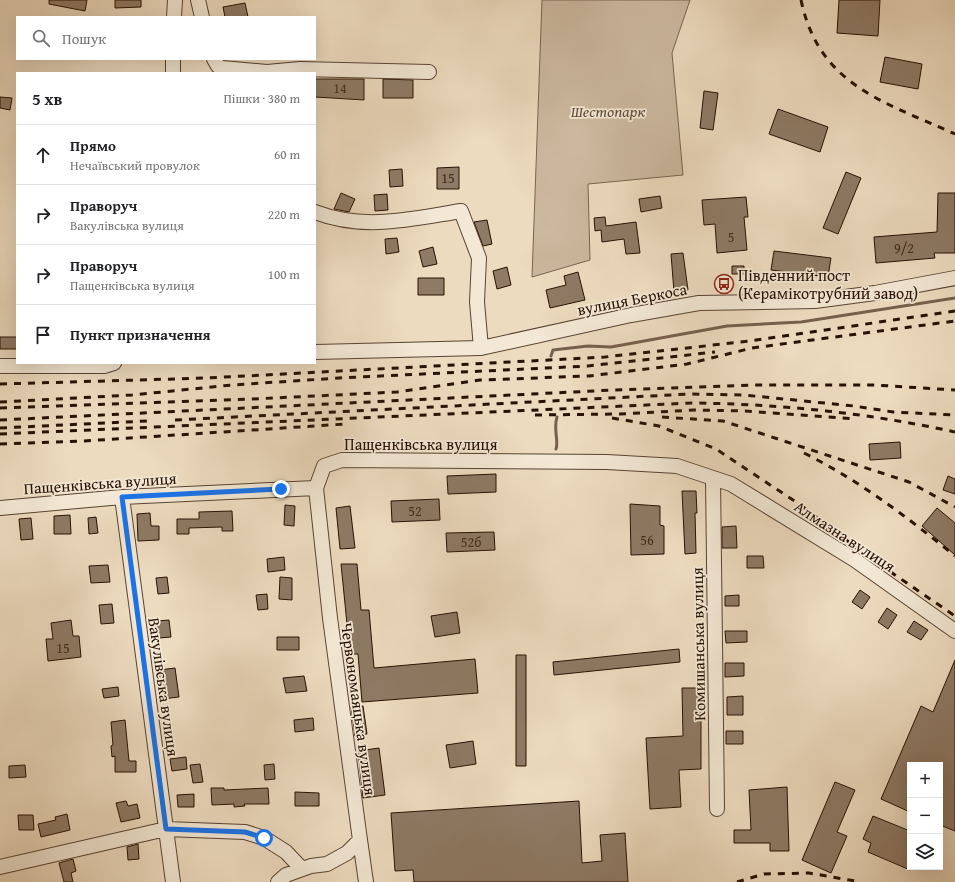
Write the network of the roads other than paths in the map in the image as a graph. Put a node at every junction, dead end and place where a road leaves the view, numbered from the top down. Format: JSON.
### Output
{"nodes":[{"id":1,"x":175,"y":0,"type":"edge"},
{"id":2,"x":198,"y":0,"type":"edge"},
{"id":3,"x":174,"y":16,"type":"edge"},
{"id":4,"x":202,"y":16,"type":"edge"},
{"id":5,"x":173,"y":60,"type":"edge"},
{"id":6,"x":215,"y":60,"type":"edge"},
{"id":7,"x":173,"y":72,"type":"edge"},
{"id":8,"x":267,"y":72,"type":"edge"},
{"id":9,"x":267,"y":72,"type":"edge"},
{"id":10,"x":429,"y":72,"type":"dead end"},
{"id":11,"x":316,"y":212,"type":"edge"},
{"id":12,"x":955,"y":278,"type":"edge"},
{"id":13,"x":481,"y":348,"type":"junction"},
{"id":14,"x":316,"y":352,"type":"edge"},
{"id":15,"x":111,"y":364,"type":"edge"},
{"id":16,"x":0,"y":366,"type":"edge"},
{"id":17,"x":713,"y":478,"type":"junction"},
{"id":18,"x":316,"y":488,"type":"junction"},
{"id":19,"x":122,"y":497,"type":"junction"},
{"id":20,"x":0,"y":508,"type":"edge"},
{"id":21,"x":955,"y":631,"type":"edge"},
{"id":22,"x":717,"y":809,"type":"dead end"},
{"id":23,"x":166,"y":829,"type":"junction"},
{"id":24,"x":360,"y":840,"type":"junction"},
{"id":25,"x":0,"y":866,"type":"edge"},
{"id":26,"x":302,"y":869,"type":"junction"},
{"id":27,"x":173,"y":882,"type":"edge"},
{"id":28,"x":278,"y":882,"type":"edge"},
{"id":29,"x":366,"y":882,"type":"edge"}],
"edges":[{"from":1,"to":3,"type":"street"},
{"from":2,"to":4,"type":"street"},
{"from":5,"to":7,"type":"street"},
{"from":6,"to":8,"type":"street"},
{"from":9,"to":10,"type":"street"},
{"from":11,"to":13,"type":"street"},
{"from":12,"to":13,"type":"street","name":"вулиця Беркоса"},
{"from":13,"to":14,"type":"street","name":"вулиця Беркоса"},
{"from":15,"to":16,"type":"street"},
{"from":17,"to":18,"type":"street","name":"Пащенківська вулиця"},
{"from":17,"to":21,"type":"street","name":"Алмазна вулиця"},
{"from":17,"to":22,"type":"street","name":"Комишанська вулиця"},
{"from":18,"to":19,"type":"street","name":"Пащенківська вулиця"},
{"from":18,"to":24,"type":"street","name":"Червономаяцька вулиця"},
{"from":19,"to":20,"type":"street","name":"Пащенківська вулиця"},
{"from":19,"to":23,"type":"street","name":"Вакулівська вулиця"},
{"from":23,"to":25,"type":"street"},
{"from":23,"to":26,"type":"street"},
{"from":23,"to":27,"type":"street","name":"Вакулівська вулиця"},
{"from":24,"to":26,"type":"street"},
{"from":24,"to":29,"type":"street","name":"Червономаяцька вулиця"},
{"from":26,"to":28,"type":"street"}]}
